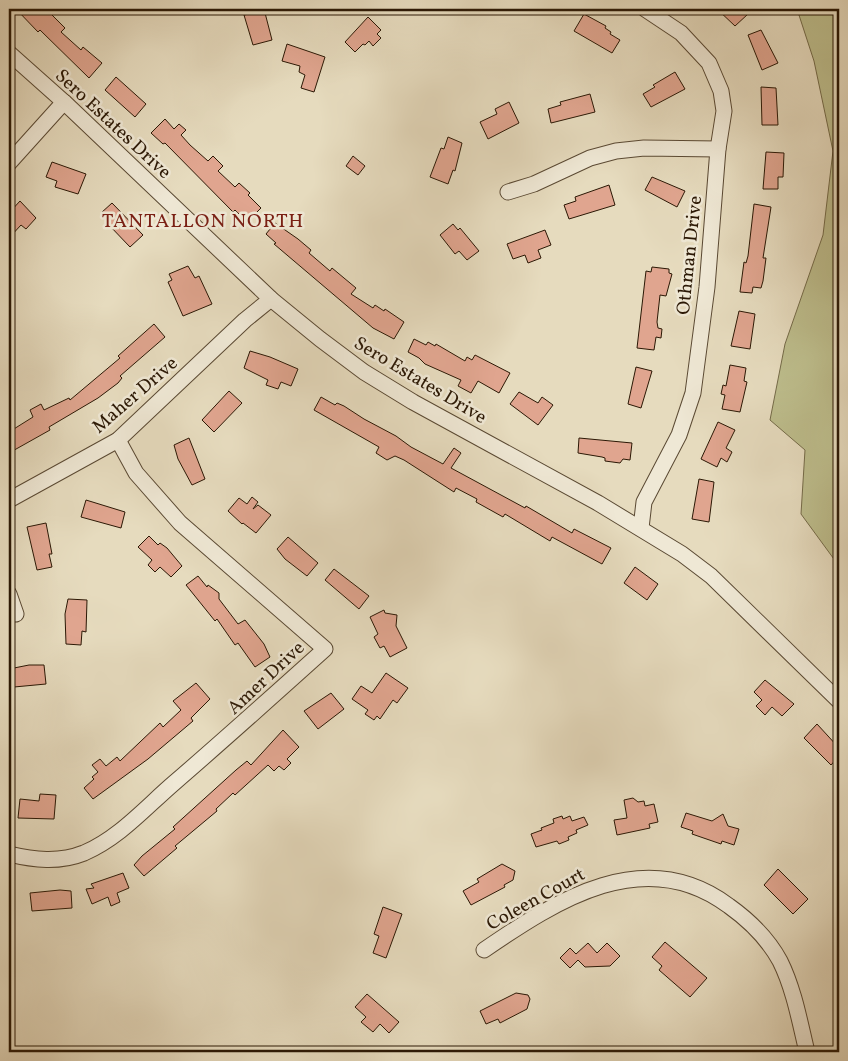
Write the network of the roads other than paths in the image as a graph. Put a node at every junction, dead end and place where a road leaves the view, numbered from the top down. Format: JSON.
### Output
{"nodes":[{"id":1,"x":645,"y":9,"type":"edge"},
{"id":2,"x":9,"y":53,"type":"edge"},
{"id":3,"x":64,"y":102,"type":"junction"},
{"id":4,"x":718,"y":149,"type":"junction"},
{"id":5,"x":9,"y":163,"type":"edge"},
{"id":6,"x":508,"y":192,"type":"dead end"},
{"id":7,"x":271,"y":299,"type":"junction"},
{"id":8,"x":118,"y":440,"type":"junction"},
{"id":9,"x":9,"y":500,"type":"edge"},
{"id":10,"x":641,"y":528,"type":"junction"},
{"id":11,"x":9,"y":594,"type":"edge"},
{"id":12,"x":16,"y":614,"type":"dead end"},
{"id":13,"x":839,"y":701,"type":"edge"},
{"id":14,"x":9,"y":854,"type":"edge"},
{"id":15,"x":484,"y":950,"type":"dead end"},
{"id":16,"x":807,"y":1052,"type":"edge"}],
"edges":[{"from":1,"to":4,"type":"street","name":"Othman Drive"},
{"from":2,"to":3,"type":"street","name":"Sero Estates Drive"},
{"from":3,"to":5,"type":"street"},
{"from":3,"to":7,"type":"street","name":"Sero Estates Drive"},
{"from":4,"to":6,"type":"street"},
{"from":4,"to":10,"type":"street","name":"Othman Drive"},
{"from":7,"to":8,"type":"street","name":"Maher Drive"},
{"from":7,"to":10,"type":"street","name":"Sero Estates Drive"},
{"from":8,"to":9,"type":"street","name":"Maher Drive"},
{"from":8,"to":14,"type":"street","name":"Amer Drive"},
{"from":10,"to":13,"type":"street","name":"Sero Estates Drive"},
{"from":11,"to":12,"type":"street"},
{"from":15,"to":16,"type":"street","name":"Coleen Court"}]}
